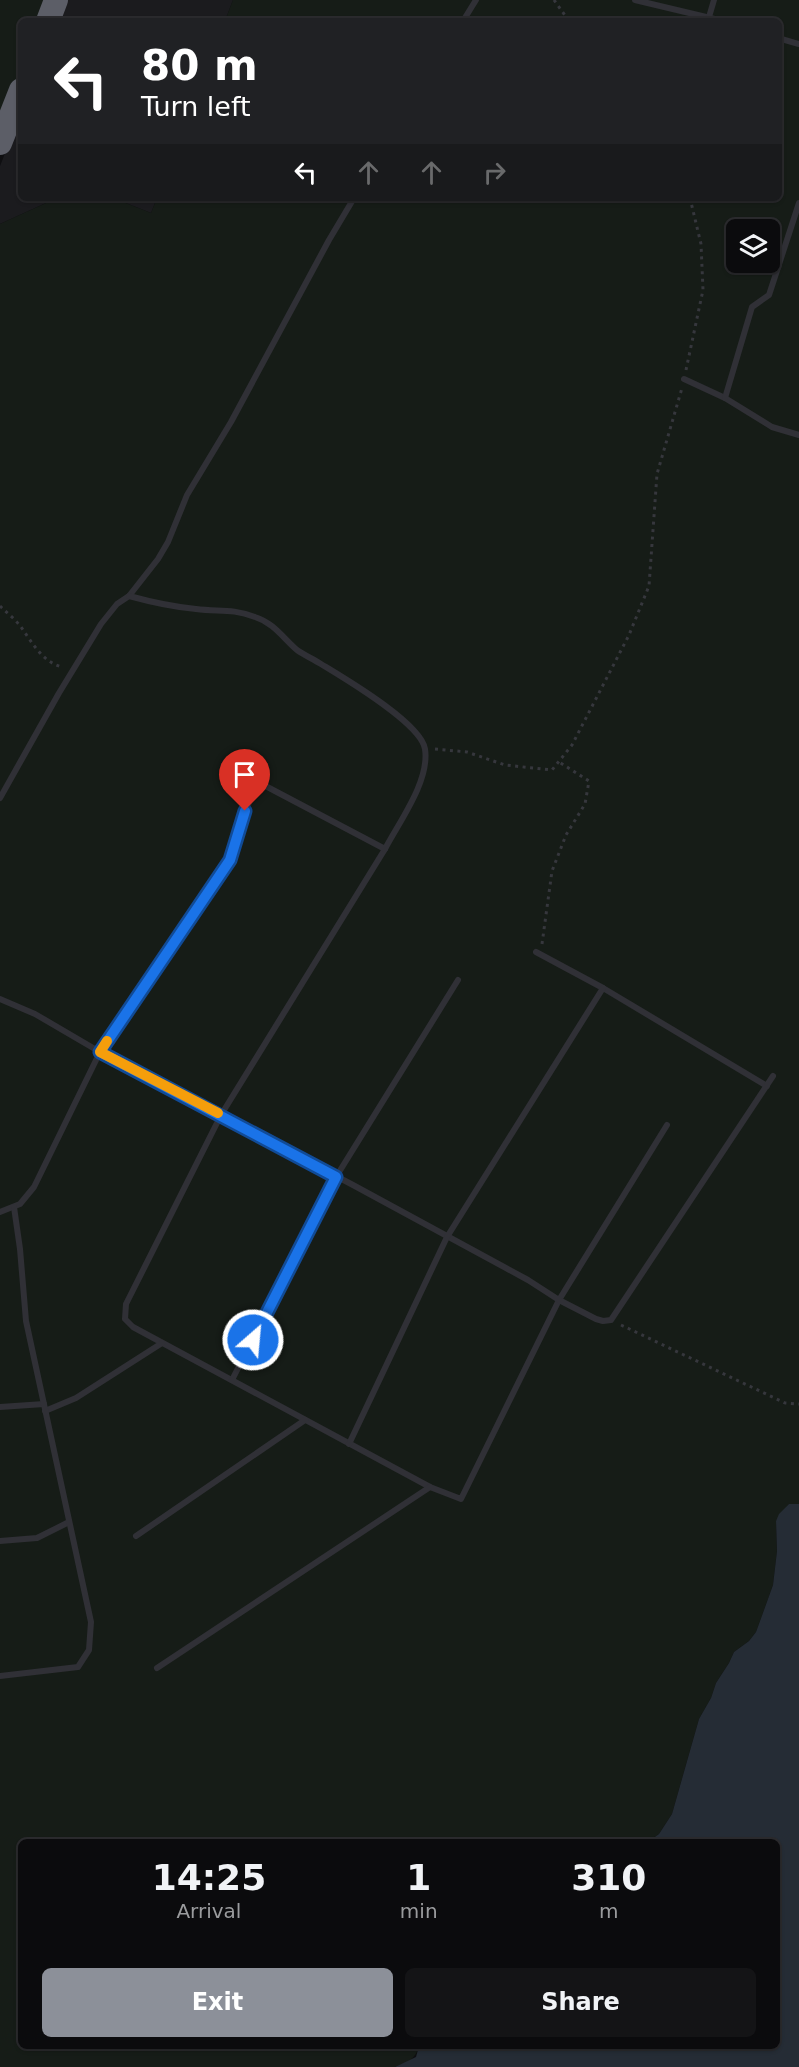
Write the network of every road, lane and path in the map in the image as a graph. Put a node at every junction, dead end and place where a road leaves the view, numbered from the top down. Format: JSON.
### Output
{"nodes":[{"id":1,"x":56,"y":0,"type":"edge"},
{"id":2,"x":476,"y":0,"type":"edge"},
{"id":3,"x":554,"y":0,"type":"edge"},
{"id":4,"x":635,"y":0,"type":"edge"},
{"id":5,"x":714,"y":0,"type":"edge"},
{"id":6,"x":710,"y":17,"type":"junction"},
{"id":7,"x":49,"y":18,"type":"edge"},
{"id":8,"x":465,"y":18,"type":"edge"},
{"id":9,"x":567,"y":18,"type":"edge"},
{"id":10,"x":713,"y":18,"type":"edge"},
{"id":11,"x":782,"y":39,"type":"edge"},
{"id":12,"x":799,"y":44,"type":"edge"},
{"id":13,"x":18,"y":98,"type":"edge"},
{"id":14,"x":0,"y":143,"type":"edge"},
{"id":15,"x":352,"y":201,"type":"edge"},
{"id":16,"x":691,"y":201,"type":"edge"},
{"id":17,"x":799,"y":203,"type":"edge"},
{"id":18,"x":684,"y":379,"type":"junction"},
{"id":19,"x":725,"y":398,"type":"junction"},
{"id":20,"x":799,"y":435,"type":"edge"},
{"id":21,"x":129,"y":596,"type":"junction"},
{"id":22,"x":0,"y":606,"type":"edge"},
{"id":23,"x":71,"y":672,"type":"junction"},
{"id":24,"x":425,"y":747,"type":"junction"},
{"id":25,"x":559,"y":762,"type":"junction"},
{"id":26,"x":0,"y":798,"type":"edge"},
{"id":27,"x":385,"y":849,"type":"junction"},
{"id":28,"x":538,"y":954,"type":"joint"},
{"id":29,"x":459,"y":980,"type":"dead end"},
{"id":30,"x":603,"y":988,"type":"junction"},
{"id":31,"x":0,"y":999,"type":"edge"},
{"id":32,"x":100,"y":1052,"type":"junction"},
{"id":33,"x":773,"y":1076,"type":"dead end"},
{"id":34,"x":767,"y":1086,"type":"junction"},
{"id":35,"x":222,"y":1115,"type":"junction"},
{"id":36,"x":667,"y":1125,"type":"dead end"},
{"id":37,"x":336,"y":1177,"type":"junction"},
{"id":38,"x":14,"y":1207,"type":"junction"},
{"id":39,"x":0,"y":1212,"type":"edge"},
{"id":40,"x":447,"y":1237,"type":"junction"},
{"id":41,"x":559,"y":1300,"type":"junction"},
{"id":42,"x":611,"y":1320,"type":"junction"},
{"id":43,"x":162,"y":1343,"type":"junction"},
{"id":44,"x":232,"y":1380,"type":"junction"},
{"id":45,"x":799,"y":1404,"type":"edge"},
{"id":46,"x":0,"y":1407,"type":"edge"},
{"id":47,"x":44,"y":1408,"type":"junction"},
{"id":48,"x":305,"y":1420,"type":"junction"},
{"id":49,"x":349,"y":1444,"type":"junction"},
{"id":50,"x":430,"y":1487,"type":"junction"},
{"id":51,"x":69,"y":1522,"type":"junction"},
{"id":52,"x":136,"y":1536,"type":"dead end"},
{"id":53,"x":0,"y":1540,"type":"edge"},
{"id":54,"x":157,"y":1668,"type":"dead end"},
{"id":55,"x":0,"y":1676,"type":"edge"}],
"edges":[{"from":1,"to":7,"type":"highway"},
{"from":2,"to":8,"type":"lane"},
{"from":3,"to":9,"type":"path"},
{"from":4,"to":6,"type":"lane"},
{"from":5,"to":6,"type":"lane"},
{"from":6,"to":10,"type":"lane"},
{"from":11,"to":12,"type":"lane"},
{"from":13,"to":14,"type":"highway"},
{"from":15,"to":21,"type":"lane"},
{"from":16,"to":18,"type":"path"},
{"from":17,"to":19,"type":"lane"},
{"from":18,"to":19,"type":"lane"},
{"from":18,"to":25,"type":"path"},
{"from":19,"to":20,"type":"lane"},
{"from":21,"to":23,"type":"lane"},
{"from":21,"to":24,"type":"lane"},
{"from":22,"to":23,"type":"path"},
{"from":23,"to":26,"type":"lane"},
{"from":24,"to":25,"type":"path"},
{"from":24,"to":27,"type":"lane"},
{"from":25,"to":28,"type":"path"},
{"from":27,"to":32,"type":"lane"},
{"from":27,"to":35,"type":"lane"},
{"from":28,"to":30,"type":"lane"},
{"from":29,"to":37,"type":"lane"},
{"from":30,"to":34,"type":"lane"},
{"from":30,"to":40,"type":"lane"},
{"from":31,"to":32,"type":"lane"},
{"from":32,"to":35,"type":"lane"},
{"from":32,"to":38,"type":"lane"},
{"from":33,"to":34,"type":"lane"},
{"from":34,"to":42,"type":"lane"},
{"from":35,"to":37,"type":"lane"},
{"from":35,"to":43,"type":"lane"},
{"from":36,"to":41,"type":"lane"},
{"from":37,"to":40,"type":"lane"},
{"from":37,"to":44,"type":"lane"},
{"from":38,"to":39,"type":"lane"},
{"from":38,"to":47,"type":"lane"},
{"from":40,"to":41,"type":"lane"},
{"from":40,"to":49,"type":"lane"},
{"from":41,"to":42,"type":"lane"},
{"from":41,"to":50,"type":"lane"},
{"from":42,"to":45,"type":"path"},
{"from":43,"to":44,"type":"lane"},
{"from":43,"to":47,"type":"lane"},
{"from":44,"to":48,"type":"lane"},
{"from":46,"to":47,"type":"lane"},
{"from":47,"to":51,"type":"lane"},
{"from":48,"to":49,"type":"lane"},
{"from":48,"to":52,"type":"lane"},
{"from":49,"to":50,"type":"lane"},
{"from":50,"to":54,"type":"lane"},
{"from":51,"to":53,"type":"lane"},
{"from":51,"to":55,"type":"lane"}]}
